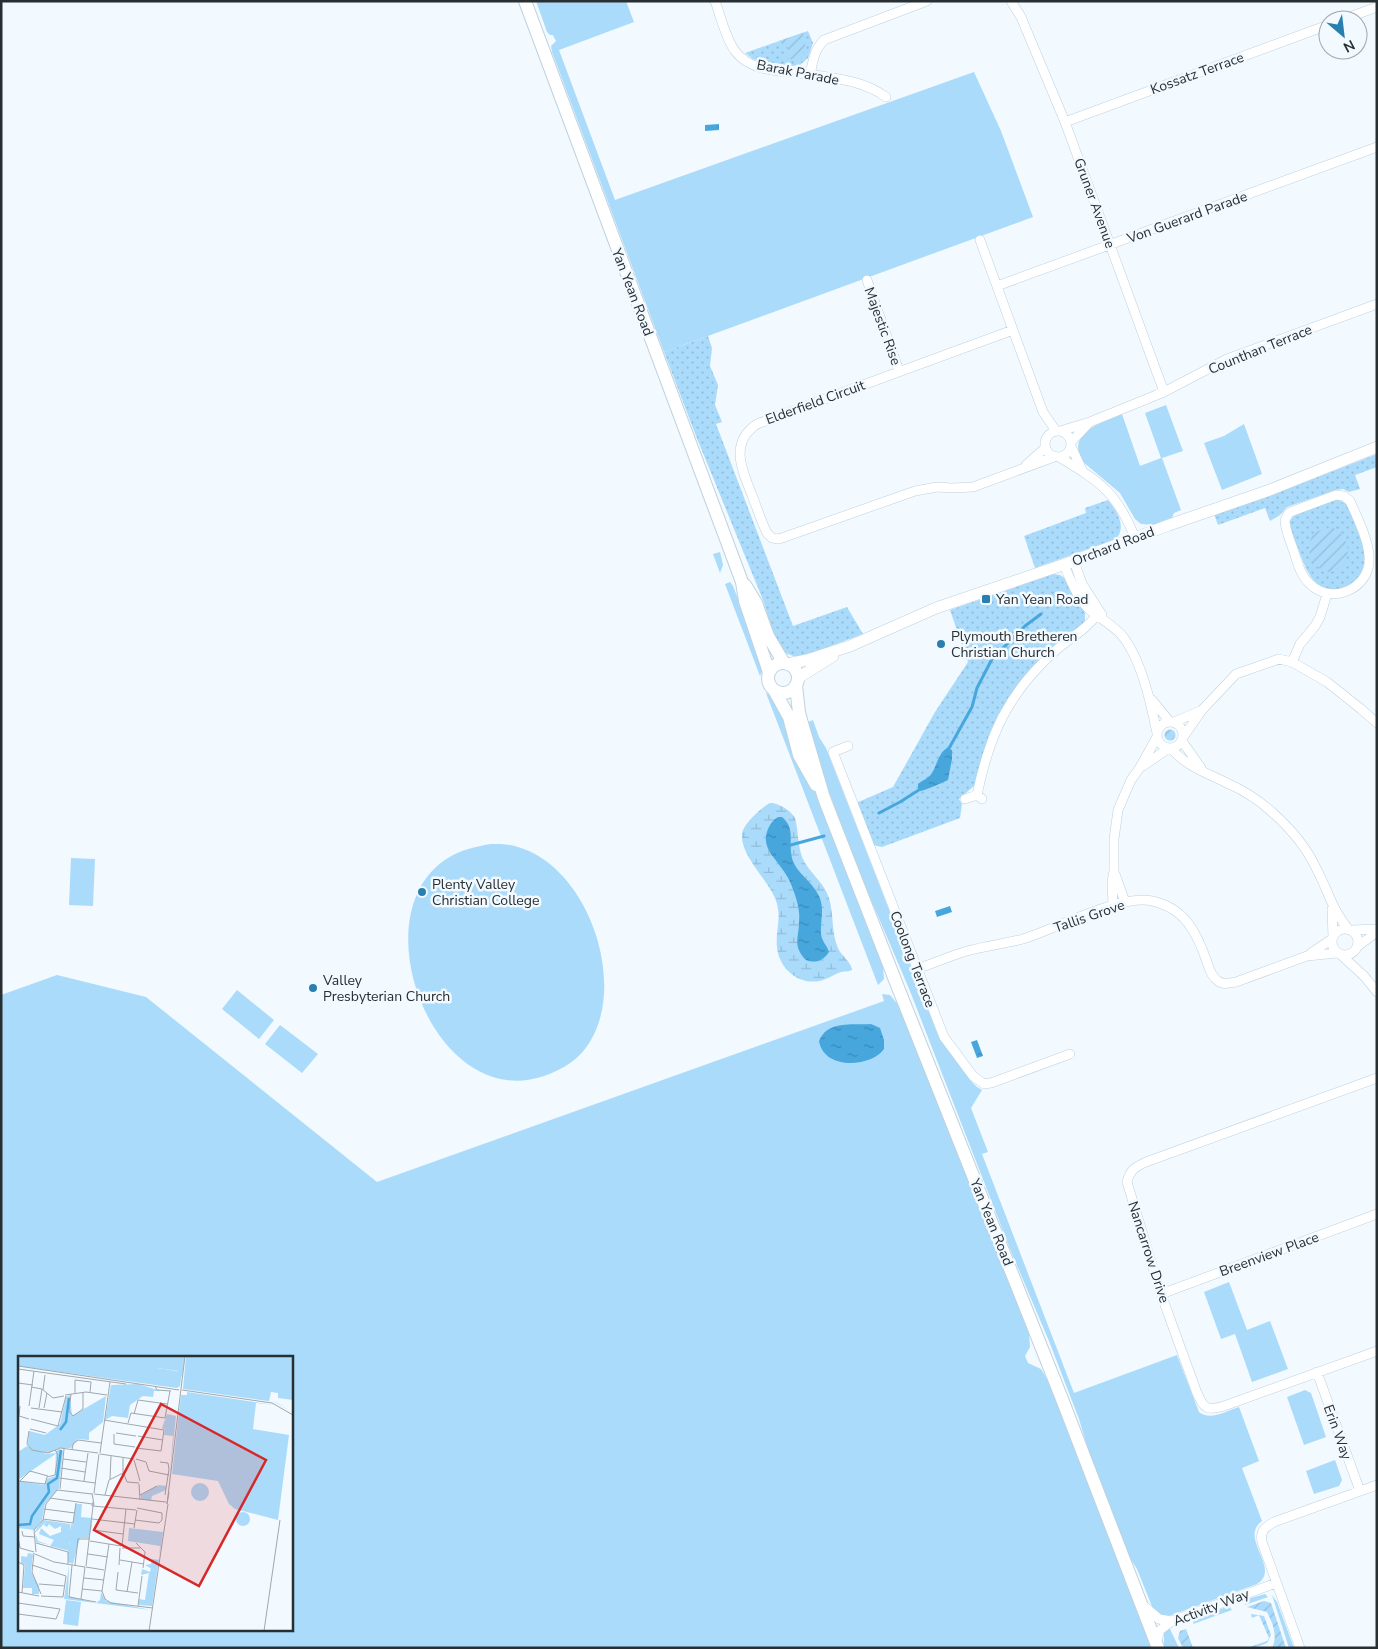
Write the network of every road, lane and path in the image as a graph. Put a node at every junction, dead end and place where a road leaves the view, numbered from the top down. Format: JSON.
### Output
{"nodes":[{"id":1,"x":525,"y":1,"type":"edge"},
{"id":2,"x":715,"y":1,"type":"edge"},
{"id":3,"x":927,"y":1,"type":"edge"},
{"id":4,"x":1011,"y":1,"type":"edge"},
{"id":5,"x":1020,"y":1,"type":"edge"},
{"id":6,"x":1022,"y":17,"type":"junction"},
{"id":7,"x":1318,"y":29,"type":"edge"},
{"id":8,"x":810,"y":75,"type":"junction"},
{"id":9,"x":886,"y":97,"type":"dead end"},
{"id":10,"x":1065,"y":122,"type":"junction"},
{"id":11,"x":1377,"y":147,"type":"edge"},
{"id":12,"x":980,"y":240,"type":"dead end"},
{"id":13,"x":1111,"y":245,"type":"junction"},
{"id":14,"x":867,"y":280,"type":"dead end"},
{"id":15,"x":998,"y":286,"type":"junction"},
{"id":16,"x":1377,"y":304,"type":"edge"},
{"id":17,"x":1013,"y":330,"type":"junction"},
{"id":18,"x":899,"y":371,"type":"junction"},
{"id":19,"x":1164,"y":392,"type":"junction"},
{"id":20,"x":1043,"y":412,"type":"junction"},
{"id":21,"x":1090,"y":422,"type":"junction"},
{"id":22,"x":1058,"y":431,"type":"junction"},
{"id":23,"x":1045,"y":443,"type":"junction"},
{"id":24,"x":1071,"y":444,"type":"junction"},
{"id":25,"x":1377,"y":447,"type":"edge"},
{"id":26,"x":1056,"y":457,"type":"junction"},
{"id":27,"x":1020,"y":470,"type":"junction"},
{"id":28,"x":1084,"y":473,"type":"junction"},
{"id":29,"x":1135,"y":538,"type":"junction"},
{"id":30,"x":1069,"y":563,"type":"junction"},
{"id":31,"x":742,"y":582,"type":"junction"},
{"id":32,"x":1327,"y":594,"type":"junction"},
{"id":33,"x":1101,"y":616,"type":"junction"},
{"id":34,"x":850,"y":646,"type":"junction"},
{"id":35,"x":1292,"y":662,"type":"junction"},
{"id":36,"x":785,"y":663,"type":"junction"},
{"id":37,"x":769,"y":672,"type":"junction"},
{"id":38,"x":797,"y":682,"type":"junction"},
{"id":39,"x":774,"y":690,"type":"junction"},
{"id":40,"x":1150,"y":698,"type":"junction"},
{"id":41,"x":1202,"y":710,"type":"junction"},
{"id":42,"x":1172,"y":722,"type":"junction"},
{"id":43,"x":1377,"y":723,"type":"edge"},
{"id":44,"x":1157,"y":735,"type":"junction"},
{"id":45,"x":1183,"y":738,"type":"junction"},
{"id":46,"x":848,"y":746,"type":"dead end"},
{"id":47,"x":1170,"y":748,"type":"junction"},
{"id":48,"x":1139,"y":769,"type":"junction"},
{"id":49,"x":1203,"y":770,"type":"junction"},
{"id":50,"x":824,"y":798,"type":"junction"},
{"id":51,"x":965,"y":799,"type":"dead end"},
{"id":52,"x":1114,"y":871,"type":"junction"},
{"id":53,"x":1125,"y":902,"type":"junction"},
{"id":54,"x":1113,"y":906,"type":"junction"},
{"id":55,"x":1332,"y":906,"type":"junction"},
{"id":56,"x":1350,"y":930,"type":"junction"},
{"id":57,"x":1377,"y":931,"type":"edge"},
{"id":58,"x":1333,"y":938,"type":"junction"},
{"id":59,"x":1358,"y":948,"type":"junction"},
{"id":60,"x":1339,"y":954,"type":"junction"},
{"id":61,"x":1307,"y":956,"type":"junction"},
{"id":62,"x":917,"y":969,"type":"junction"},
{"id":63,"x":1364,"y":976,"type":"junction"},
{"id":64,"x":1377,"y":992,"type":"edge"},
{"id":65,"x":1070,"y":1054,"type":"dead end"},
{"id":66,"x":1376,"y":1078,"type":"edge"},
{"id":67,"x":1377,"y":1214,"type":"edge"},
{"id":68,"x":1161,"y":1294,"type":"junction"},
{"id":69,"x":1377,"y":1351,"type":"edge"},
{"id":70,"x":1317,"y":1372,"type":"junction"},
{"id":71,"x":1377,"y":1485,"type":"edge"},
{"id":72,"x":1360,"y":1491,"type":"junction"},
{"id":73,"x":1276,"y":1583,"type":"junction"},
{"id":74,"x":1141,"y":1604,"type":"junction"},
{"id":75,"x":1172,"y":1620,"type":"junction"},
{"id":76,"x":1157,"y":1646,"type":"edge"},
{"id":77,"x":1300,"y":1648,"type":"edge"}],
"edges":[{"from":1,"to":31,"type":"main road","name":"Yan Yean Road"},
{"from":2,"to":8,"type":"street","name":"Barak Parade"},
{"from":3,"to":8,"type":"street"},
{"from":4,"to":6,"type":"street","name":"Gruner Avenue"},
{"from":5,"to":6,"type":"street","name":"Gruner Avenue"},
{"from":6,"to":10,"type":"street","name":"Gruner Avenue"},
{"from":7,"to":10,"type":"street","name":"Kossatz Terrace"},
{"from":8,"to":9,"type":"street","name":"Barak Parade"},
{"from":10,"to":13,"type":"street","name":"Gruner Avenue"},
{"from":11,"to":13,"type":"street","name":"Von Guerard Parade"},
{"from":12,"to":15,"type":"street"},
{"from":13,"to":15,"type":"street","name":"Von Guerard Parade"},
{"from":13,"to":19,"type":"street","name":"Gruner Avenue"},
{"from":14,"to":18,"type":"street","name":"Majestic Rise"},
{"from":15,"to":17,"type":"street"},
{"from":16,"to":19,"type":"street","name":"Counthan Terrace"},
{"from":17,"to":18,"type":"street","name":"Elderfield Circuit"},
{"from":17,"to":20,"type":"street"},
{"from":18,"to":27,"type":"street","name":"Elderfield Circuit"},
{"from":19,"to":21,"type":"street","name":"Counthan Terrace"},
{"from":20,"to":22,"type":"street"},
{"from":20,"to":23,"type":"street"},
{"from":21,"to":22,"type":"street","name":"Counthan Terrace"},
{"from":21,"to":24,"type":"street","name":"Counthan Terrace"},
{"from":22,"to":23,"type":"street"},
{"from":22,"to":24,"type":"street"},
{"from":23,"to":26,"type":"street"},
{"from":23,"to":27,"type":"street","name":"Elderfield Circuit"},
{"from":24,"to":26,"type":"street"},
{"from":24,"to":28,"type":"street"},
{"from":25,"to":29,"type":"street","name":"Orchard Road"},
{"from":26,"to":27,"type":"street","name":"Elderfield Circuit"},
{"from":26,"to":28,"type":"street"},
{"from":28,"to":29,"type":"street"},
{"from":29,"to":30,"type":"street","name":"Orchard Road"},
{"from":30,"to":33,"type":"street"},
{"from":30,"to":34,"type":"street","name":"Orchard Road"},
{"from":31,"to":36,"type":"main road","name":"Yan Yean Road"},
{"from":31,"to":37,"type":"main road","name":"Yan Yean Road"},
{"from":32,"to":32,"type":"street"},
{"from":32,"to":35,"type":"street"},
{"from":33,"to":40,"type":"street"},
{"from":33,"to":51,"type":"street"},
{"from":34,"to":36,"type":"street","name":"Orchard Road"},
{"from":34,"to":38,"type":"street","name":"Orchard Road"},
{"from":35,"to":41,"type":"street"},
{"from":35,"to":43,"type":"street"},
{"from":36,"to":37,"type":"main road"},
{"from":36,"to":38,"type":"main road"},
{"from":37,"to":39,"type":"main road"},
{"from":38,"to":39,"type":"main road"},
{"from":38,"to":50,"type":"main road","name":"Yan Yean Road"},
{"from":39,"to":50,"type":"main road","name":"Yan Yean Road"},
{"from":40,"to":42,"type":"street"},
{"from":40,"to":44,"type":"street"},
{"from":41,"to":42,"type":"street"},
{"from":41,"to":45,"type":"street"},
{"from":42,"to":44,"type":"street"},
{"from":42,"to":45,"type":"street"},
{"from":44,"to":47,"type":"street"},
{"from":44,"to":48,"type":"street"},
{"from":45,"to":47,"type":"street"},
{"from":45,"to":49,"type":"street"},
{"from":46,"to":62,"type":"street","name":"Coolong Terrace"},
{"from":47,"to":48,"type":"street"},
{"from":47,"to":49,"type":"street"},
{"from":48,"to":52,"type":"street"},
{"from":49,"to":55,"type":"street"},
{"from":50,"to":74,"type":"main road","name":"Yan Yean Road"},
{"from":52,"to":53,"type":"street"},
{"from":52,"to":54,"type":"street"},
{"from":53,"to":54,"type":"street","name":"Tallis Grove"},
{"from":53,"to":61,"type":"street","name":"Tallis Grove"},
{"from":54,"to":62,"type":"street","name":"Tallis Grove"},
{"from":55,"to":56,"type":"street"},
{"from":55,"to":58,"type":"street"},
{"from":56,"to":57,"type":"street"},
{"from":56,"to":58,"type":"street"},
{"from":56,"to":59,"type":"street"},
{"from":57,"to":59,"type":"street"},
{"from":58,"to":60,"type":"street"},
{"from":58,"to":61,"type":"street","name":"Tallis Grove"},
{"from":59,"to":60,"type":"street"},
{"from":59,"to":63,"type":"street"},
{"from":60,"to":61,"type":"street","name":"Tallis Grove"},
{"from":60,"to":63,"type":"street"},
{"from":62,"to":65,"type":"street","name":"Coolong Terrace"},
{"from":63,"to":64,"type":"street"},
{"from":66,"to":68,"type":"street","name":"Nancarrow Drive"},
{"from":67,"to":68,"type":"street","name":"Breenview Place"},
{"from":68,"to":70,"type":"street","name":"Nancarrow Drive"},
{"from":69,"to":70,"type":"street","name":"Nancarrow Drive"},
{"from":70,"to":72,"type":"street","name":"Erin Way"},
{"from":71,"to":72,"type":"street"},
{"from":72,"to":73,"type":"street"},
{"from":73,"to":75,"type":"street","name":"Activity Way"},
{"from":73,"to":77,"type":"street"},
{"from":74,"to":75,"type":"street"},
{"from":74,"to":76,"type":"main road","name":"Yan Yean Road"},
{"from":75,"to":76,"type":"street","name":"Activity Way"}]}
